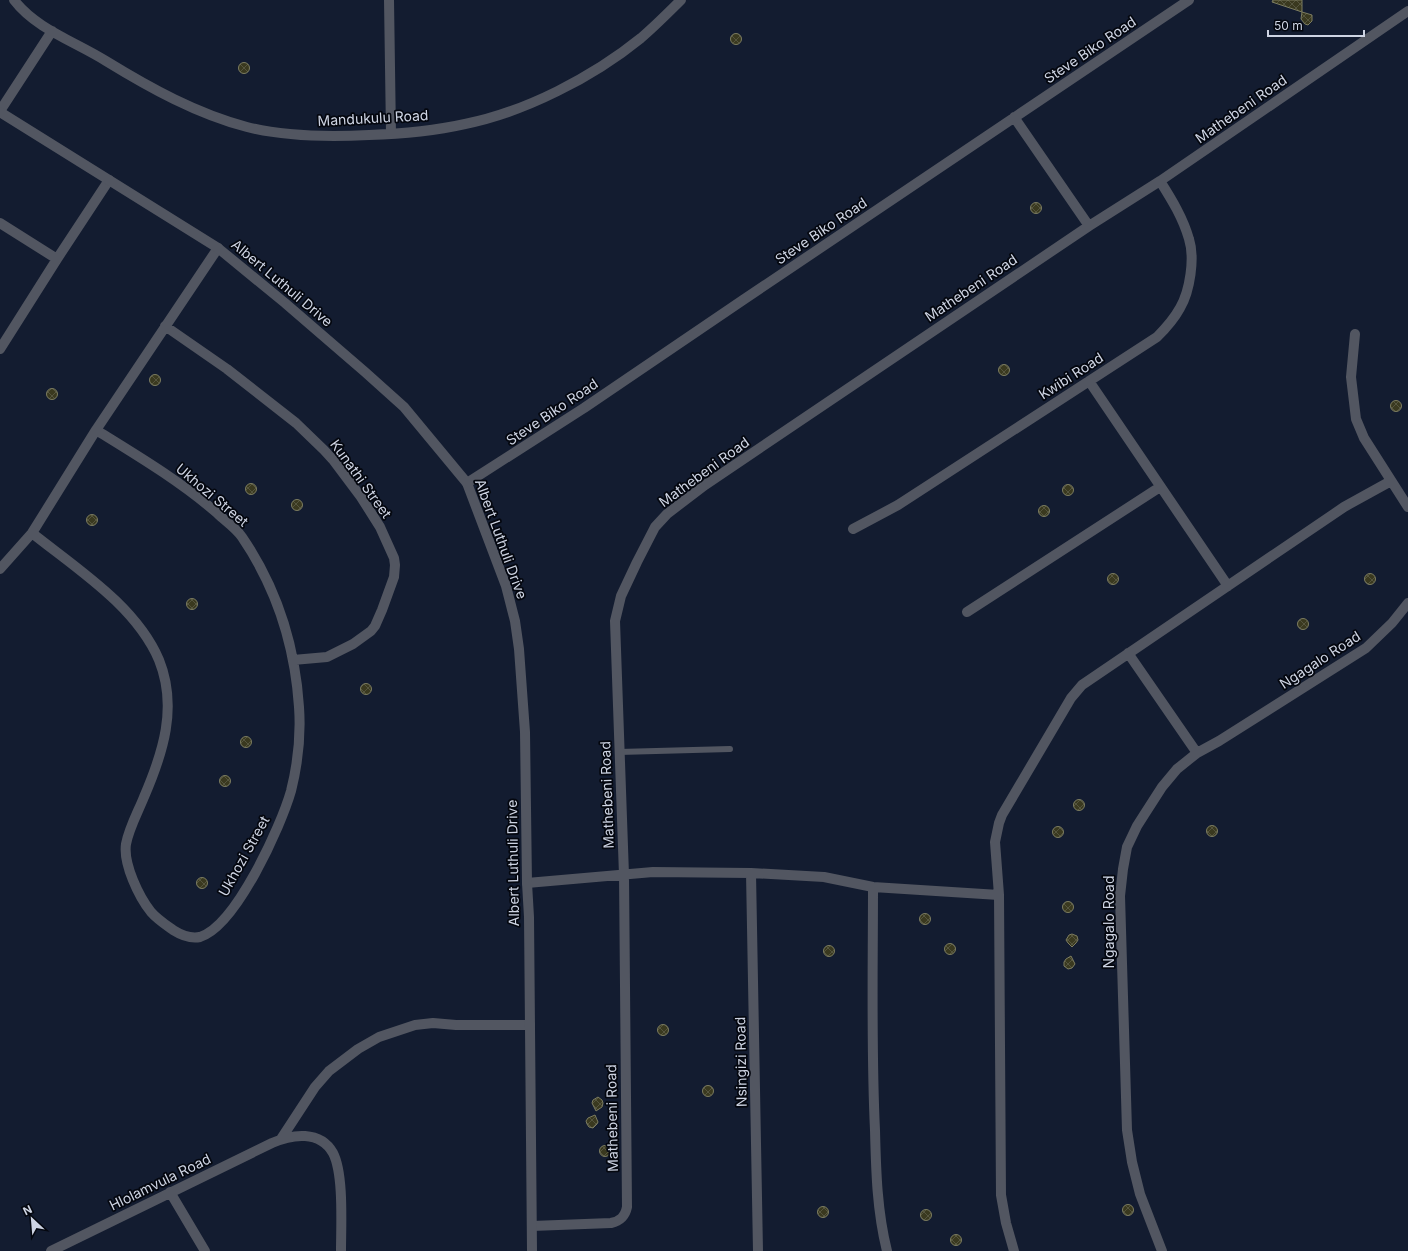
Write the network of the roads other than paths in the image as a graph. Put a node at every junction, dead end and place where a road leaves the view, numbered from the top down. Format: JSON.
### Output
{"nodes":[{"id":1,"x":14,"y":0,"type":"edge"},
{"id":2,"x":389,"y":0,"type":"edge"},
{"id":3,"x":681,"y":0,"type":"edge"},
{"id":4,"x":1189,"y":0,"type":"edge"},
{"id":5,"x":1408,"y":10,"type":"edge"},
{"id":6,"x":52,"y":31,"type":"junction"},
{"id":7,"x":0,"y":112,"type":"edge"},
{"id":8,"x":1014,"y":117,"type":"junction"},
{"id":9,"x":391,"y":134,"type":"junction"},
{"id":10,"x":109,"y":180,"type":"junction"},
{"id":11,"x":1160,"y":181,"type":"junction"},
{"id":12,"x":0,"y":223,"type":"edge"},
{"id":13,"x":1089,"y":226,"type":"junction"},
{"id":14,"x":218,"y":248,"type":"junction"},
{"id":15,"x":56,"y":259,"type":"junction"},
{"id":16,"x":165,"y":326,"type":"junction"},
{"id":17,"x":1355,"y":334,"type":"dead end"},
{"id":18,"x":0,"y":349,"type":"edge"},
{"id":19,"x":1089,"y":381,"type":"junction"},
{"id":20,"x":96,"y":430,"type":"junction"},
{"id":21,"x":1391,"y":481,"type":"junction"},
{"id":22,"x":467,"y":483,"type":"junction"},
{"id":23,"x":1160,"y":487,"type":"junction"},
{"id":24,"x":1408,"y":506,"type":"edge"},
{"id":25,"x":853,"y":529,"type":"dead end"},
{"id":26,"x":32,"y":533,"type":"junction"},
{"id":27,"x":0,"y":569,"type":"edge"},
{"id":28,"x":1228,"y":586,"type":"junction"},
{"id":29,"x":1408,"y":603,"type":"edge"},
{"id":30,"x":967,"y":612,"type":"dead end"},
{"id":31,"x":1128,"y":653,"type":"junction"},
{"id":32,"x":293,"y":660,"type":"junction"},
{"id":33,"x":730,"y":749,"type":"dead end"},
{"id":34,"x":619,"y":752,"type":"junction"},
{"id":35,"x":1197,"y":753,"type":"junction"},
{"id":36,"x":751,"y":873,"type":"junction"},
{"id":37,"x":624,"y":875,"type":"junction"},
{"id":38,"x":527,"y":883,"type":"junction"},
{"id":39,"x":873,"y":887,"type":"junction"},
{"id":40,"x":999,"y":895,"type":"junction"},
{"id":41,"x":530,"y":1025,"type":"junction"},
{"id":42,"x":281,"y":1139,"type":"junction"},
{"id":43,"x":170,"y":1192,"type":"junction"},
{"id":44,"x":532,"y":1226,"type":"junction"},
{"id":45,"x":51,"y":1251,"type":"edge"},
{"id":46,"x":205,"y":1251,"type":"edge"},
{"id":47,"x":341,"y":1251,"type":"edge"},
{"id":48,"x":532,"y":1251,"type":"edge"},
{"id":49,"x":758,"y":1251,"type":"edge"},
{"id":50,"x":887,"y":1251,"type":"edge"},
{"id":51,"x":1014,"y":1251,"type":"edge"},
{"id":52,"x":1162,"y":1251,"type":"edge"}],
"edges":[{"from":1,"to":6,"type":"street","name":"Mandukulu Road"},
{"from":2,"to":9,"type":"street"},
{"from":3,"to":9,"type":"street","name":"Mandukulu Road"},
{"from":4,"to":8,"type":"street","name":"Steve Biko Road"},
{"from":5,"to":11,"type":"street","name":"Mathebeni Road"},
{"from":6,"to":7,"type":"street"},
{"from":6,"to":9,"type":"street","name":"Mandukulu Road"},
{"from":7,"to":10,"type":"street","name":"Albert Luthuli Drive"},
{"from":8,"to":13,"type":"street"},
{"from":8,"to":22,"type":"street","name":"Steve Biko Road"},
{"from":10,"to":14,"type":"street","name":"Albert Luthuli Drive"},
{"from":10,"to":15,"type":"street"},
{"from":11,"to":13,"type":"street","name":"Mathebeni Road"},
{"from":11,"to":19,"type":"street","name":"Kwibi Road"},
{"from":12,"to":15,"type":"street"},
{"from":13,"to":34,"type":"street","name":"Mathebeni Road"},
{"from":14,"to":16,"type":"street"},
{"from":14,"to":22,"type":"street","name":"Albert Luthuli Drive"},
{"from":15,"to":18,"type":"street"},
{"from":16,"to":20,"type":"street"},
{"from":16,"to":32,"type":"street","name":"Kunathi Street"},
{"from":17,"to":21,"type":"street"},
{"from":19,"to":23,"type":"street"},
{"from":19,"to":25,"type":"street","name":"Kwibi Road"},
{"from":20,"to":26,"type":"street"},
{"from":20,"to":32,"type":"street","name":"Ukhozi Street"},
{"from":21,"to":24,"type":"street"},
{"from":21,"to":28,"type":"street"},
{"from":22,"to":38,"type":"street","name":"Albert Luthuli Drive"},
{"from":23,"to":28,"type":"street"},
{"from":23,"to":30,"type":"street"},
{"from":26,"to":27,"type":"street"},
{"from":26,"to":32,"type":"street","name":"Ukhozi Street"},
{"from":28,"to":31,"type":"street"},
{"from":29,"to":35,"type":"street","name":"Ngagalo Road"},
{"from":31,"to":35,"type":"street"},
{"from":31,"to":40,"type":"street"},
{"from":33,"to":34,"type":"lane"},
{"from":34,"to":37,"type":"street","name":"Mathebeni Road"},
{"from":35,"to":52,"type":"street","name":"Ngagalo Road"},
{"from":36,"to":37,"type":"street"},
{"from":36,"to":39,"type":"street"},
{"from":36,"to":49,"type":"street","name":"Nsingizi Road"},
{"from":37,"to":38,"type":"street"},
{"from":37,"to":44,"type":"street","name":"Mathebeni Road"},
{"from":38,"to":41,"type":"street","name":"Albert Luthuli Drive"},
{"from":39,"to":40,"type":"street"},
{"from":39,"to":50,"type":"street"},
{"from":40,"to":51,"type":"street"},
{"from":41,"to":42,"type":"street"},
{"from":41,"to":44,"type":"street","name":"Albert Luthuli Drive"},
{"from":42,"to":43,"type":"street","name":"Hlolamvula Road"},
{"from":42,"to":47,"type":"street"},
{"from":43,"to":45,"type":"street","name":"Hlolamvula Road"},
{"from":43,"to":46,"type":"street"},
{"from":44,"to":48,"type":"street","name":"Albert Luthuli Drive"}]}
